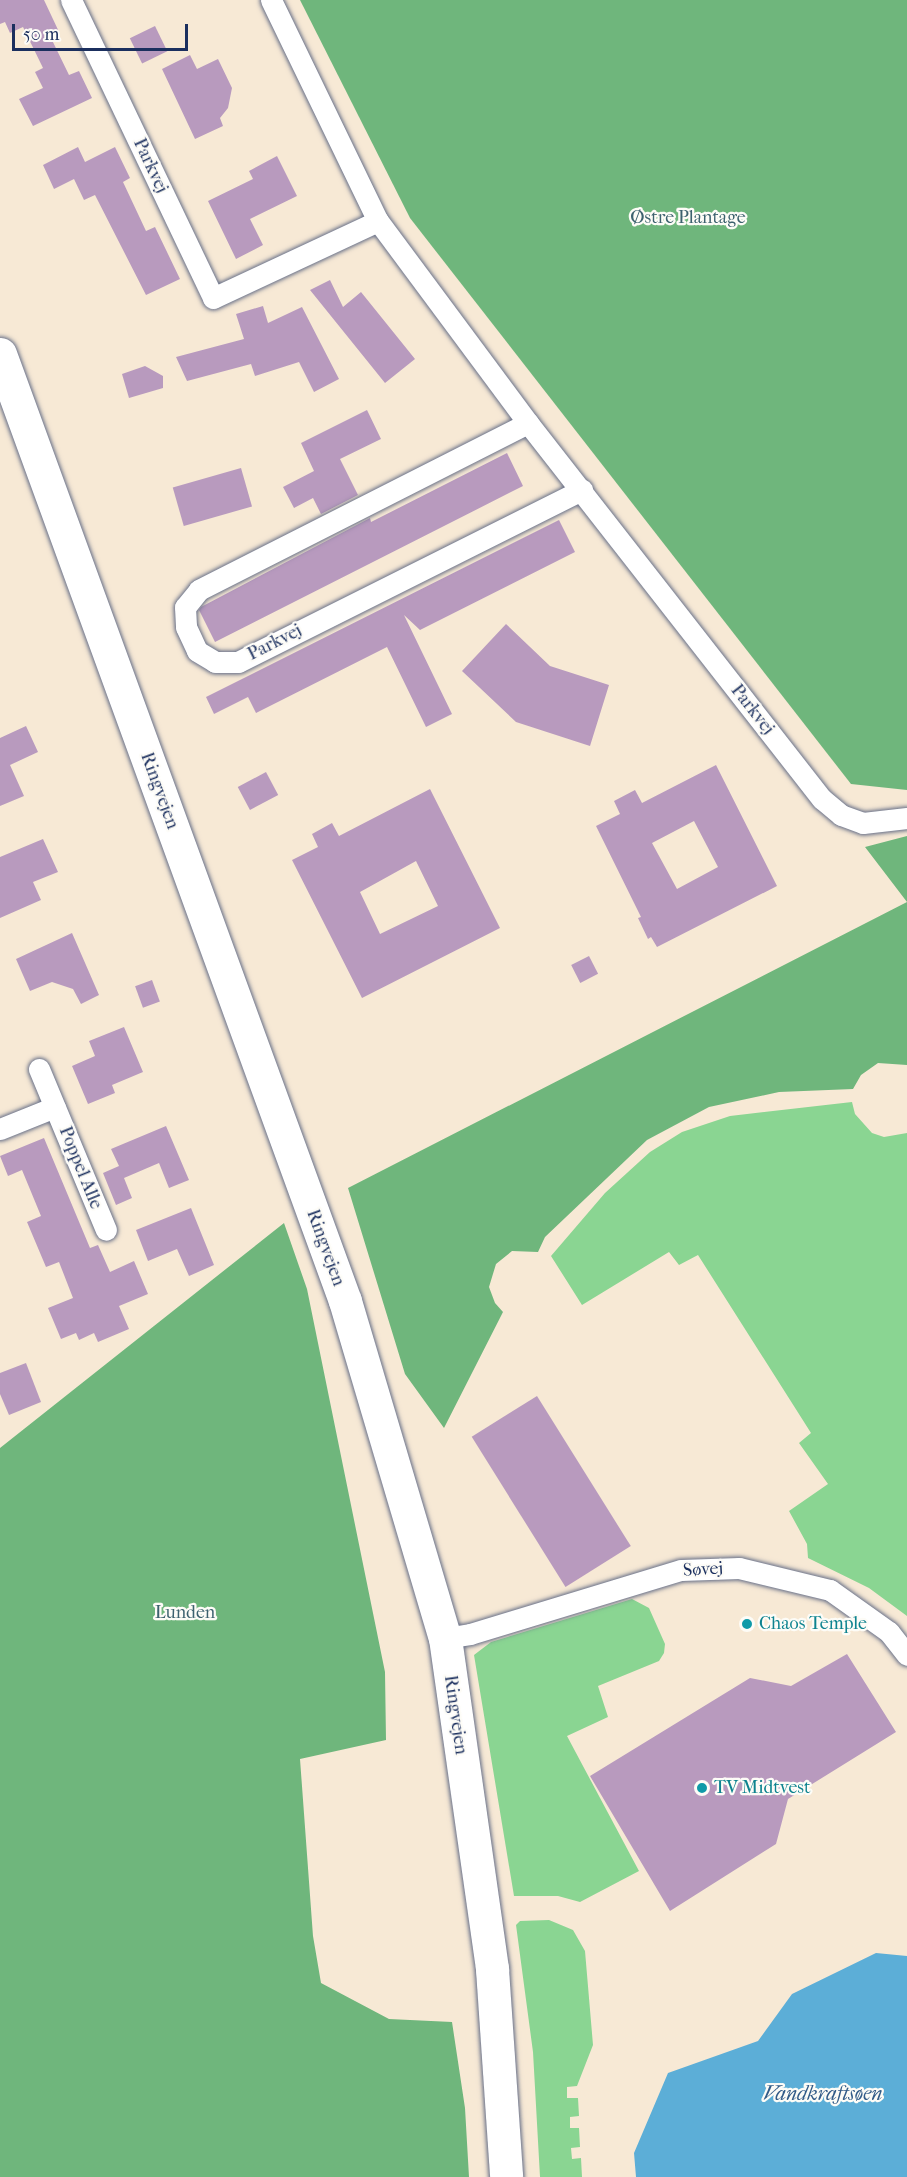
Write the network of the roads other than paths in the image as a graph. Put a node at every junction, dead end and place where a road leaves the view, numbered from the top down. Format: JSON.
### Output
{"nodes":[{"id":1,"x":71,"y":0,"type":"edge"},
{"id":2,"x":271,"y":0,"type":"edge"},
{"id":3,"x":378,"y":221,"type":"junction"},
{"id":4,"x":0,"y":354,"type":"edge"},
{"id":5,"x":528,"y":423,"type":"junction"},
{"id":6,"x":582,"y":490,"type":"junction"},
{"id":7,"x":907,"y":818,"type":"edge"},
{"id":8,"x":39,"y":1069,"type":"dead end"},
{"id":9,"x":55,"y":1107,"type":"junction"},
{"id":10,"x":0,"y":1129,"type":"edge"},
{"id":11,"x":106,"y":1230,"type":"dead end"},
{"id":12,"x":445,"y":1638,"type":"junction"},
{"id":13,"x":907,"y":1655,"type":"edge"},
{"id":14,"x":506,"y":2177,"type":"edge"}],
"edges":[{"from":1,"to":3,"type":"street","name":"Parkvej"},
{"from":2,"to":3,"type":"street","name":"Parkvej"},
{"from":3,"to":5,"type":"street","name":"Parkvej"},
{"from":4,"to":12,"type":"main road","name":"Ringvejen"},
{"from":5,"to":6,"type":"street","name":"Parkvej"},
{"from":5,"to":6,"type":"street","name":"Parkvej"},
{"from":6,"to":7,"type":"street","name":"Parkvej"},
{"from":8,"to":9,"type":"street","name":"Poppel Alle"},
{"from":9,"to":10,"type":"street","name":"Poppel Alle"},
{"from":9,"to":11,"type":"street","name":"Poppel Alle"},
{"from":12,"to":13,"type":"street","name":"Søvej"},
{"from":12,"to":14,"type":"main road","name":"Ringvejen"}]}
